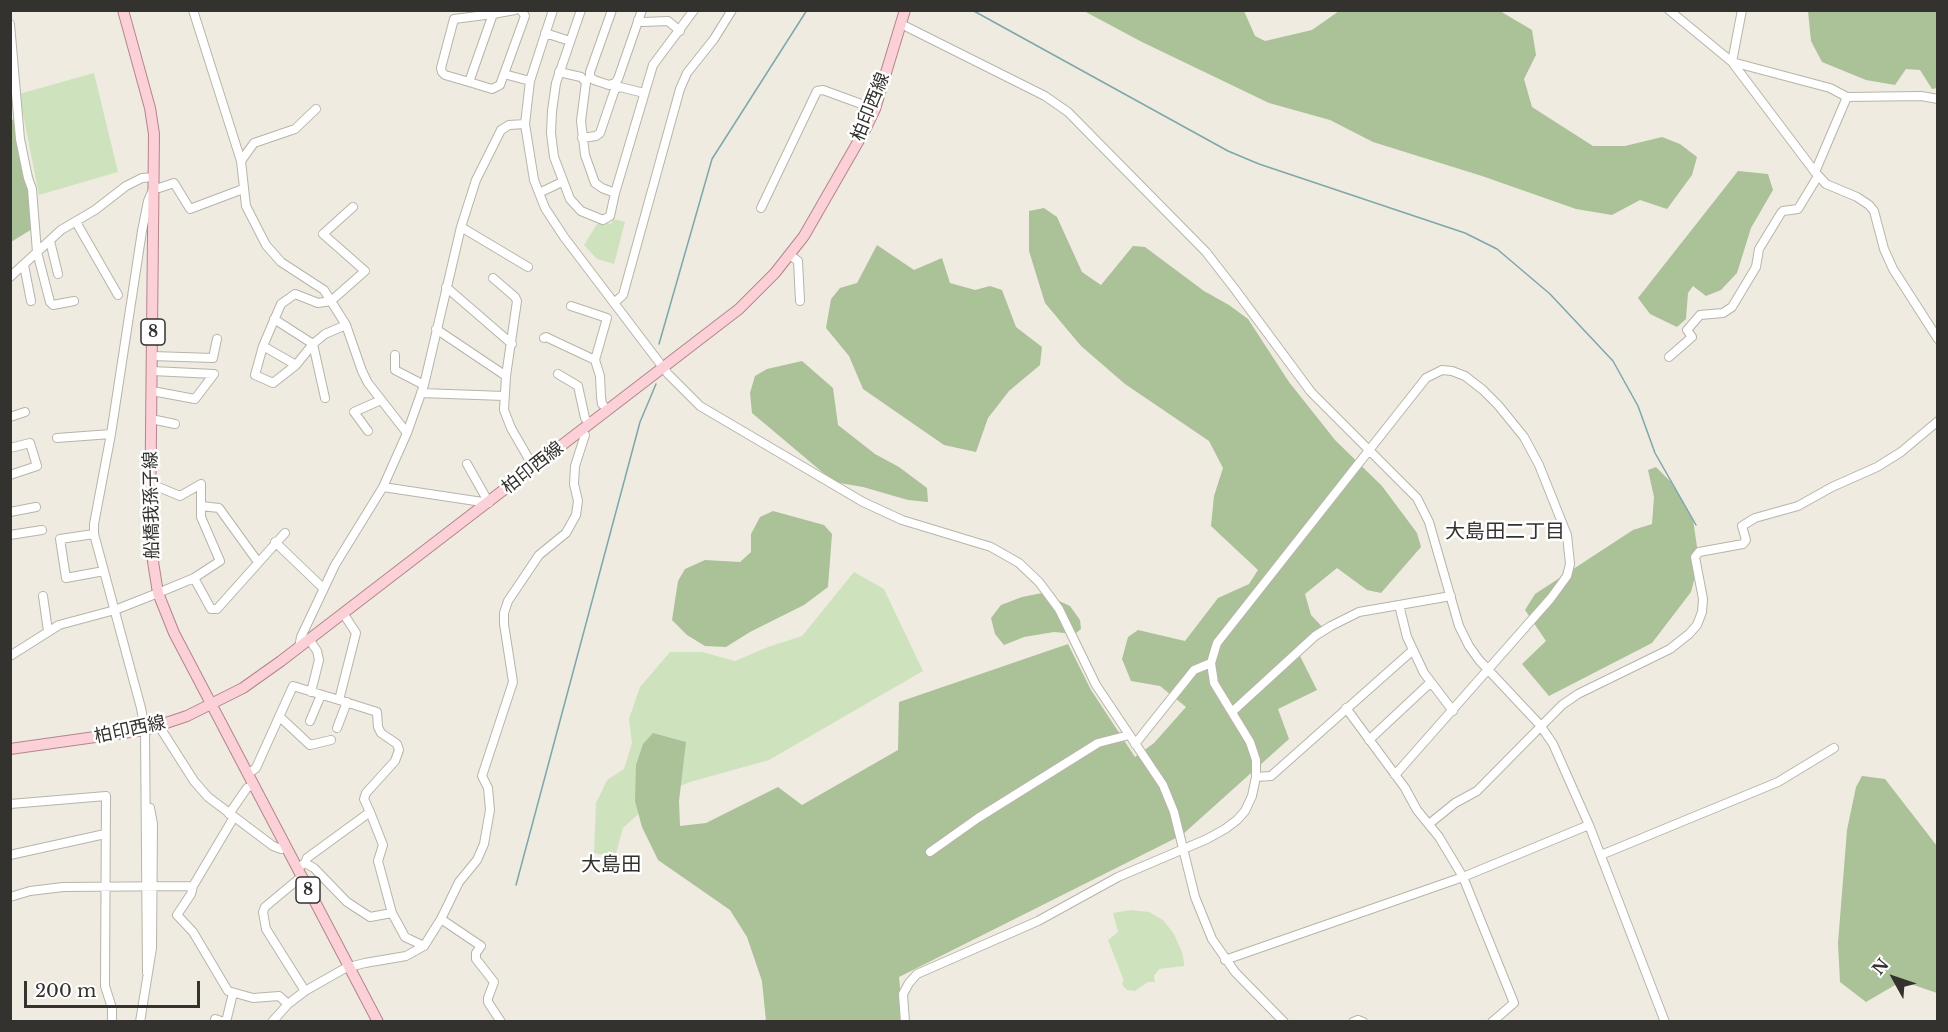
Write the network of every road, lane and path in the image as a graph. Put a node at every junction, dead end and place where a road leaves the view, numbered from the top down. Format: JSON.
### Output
{"nodes":[{"id":1,"x":123,"y":10,"type":"edge"},
{"id":2,"x":193,"y":10,"type":"edge"},
{"id":3,"x":458,"y":10,"type":"edge"},
{"id":4,"x":515,"y":10,"type":"edge"},
{"id":5,"x":521,"y":10,"type":"edge"},
{"id":6,"x":553,"y":10,"type":"edge"},
{"id":7,"x":581,"y":10,"type":"edge"},
{"id":8,"x":612,"y":10,"type":"edge"},
{"id":9,"x":642,"y":10,"type":"edge"},
{"id":10,"x":694,"y":10,"type":"edge"},
{"id":11,"x":732,"y":10,"type":"edge"},
{"id":12,"x":905,"y":10,"type":"edge"},
{"id":13,"x":1669,"y":10,"type":"edge"},
{"id":14,"x":1742,"y":10,"type":"edge"},
{"id":15,"x":493,"y":14,"type":"junction"},
{"id":16,"x":454,"y":20,"type":"junction"},
{"id":17,"x":638,"y":20,"type":"junction"},
{"id":18,"x":10,"y":24,"type":"edge"},
{"id":19,"x":901,"y":24,"type":"junction"},
{"id":20,"x":680,"y":31,"type":"junction"},
{"id":21,"x":546,"y":33,"type":"junction"},
{"id":22,"x":570,"y":41,"type":"junction"},
{"id":23,"x":1732,"y":62,"type":"junction"},
{"id":24,"x":559,"y":72,"type":"junction"},
{"id":25,"x":504,"y":75,"type":"junction"},
{"id":26,"x":530,"y":81,"type":"junction"},
{"id":27,"x":469,"y":82,"type":"junction"},
{"id":28,"x":644,"y":93,"type":"junction"},
{"id":29,"x":1847,"y":97,"type":"junction"},
{"id":30,"x":1938,"y":99,"type":"edge"},
{"id":31,"x":316,"y":109,"type":"dead end"},
{"id":32,"x":875,"y":109,"type":"junction"},
{"id":33,"x":525,"y":124,"type":"junction"},
{"id":34,"x":582,"y":138,"type":"junction"},
{"id":35,"x":241,"y":161,"type":"junction"},
{"id":36,"x":1817,"y":174,"type":"junction"},
{"id":37,"x":154,"y":182,"type":"junction"},
{"id":38,"x":562,"y":182,"type":"junction"},
{"id":39,"x":243,"y":189,"type":"junction"},
{"id":40,"x":539,"y":193,"type":"junction"},
{"id":41,"x":615,"y":193,"type":"junction"},
{"id":42,"x":353,"y":207,"type":"dead end"},
{"id":43,"x":761,"y":208,"type":"dead end"},
{"id":44,"x":76,"y":222,"type":"junction"},
{"id":45,"x":461,"y":227,"type":"junction"},
{"id":46,"x":50,"y":241,"type":"junction"},
{"id":47,"x":37,"y":252,"type":"junction"},
{"id":48,"x":790,"y":255,"type":"junction"},
{"id":49,"x":24,"y":265,"type":"junction"},
{"id":50,"x":528,"y":267,"type":"dead end"},
{"id":51,"x":58,"y":274,"type":"dead end"},
{"id":52,"x":10,"y":277,"type":"edge"},
{"id":53,"x":493,"y":278,"type":"dead end"},
{"id":54,"x":446,"y":287,"type":"junction"},
{"id":55,"x":118,"y":295,"type":"dead end"},
{"id":56,"x":74,"y":301,"type":"dead end"},
{"id":57,"x":331,"y":301,"type":"junction"},
{"id":58,"x":800,"y":301,"type":"dead end"},
{"id":59,"x":31,"y":302,"type":"dead end"},
{"id":60,"x":614,"y":303,"type":"junction"},
{"id":61,"x":572,"y":306,"type":"dead end"},
{"id":62,"x":274,"y":319,"type":"junction"},
{"id":63,"x":346,"y":325,"type":"junction"},
{"id":64,"x":436,"y":329,"type":"junction"},
{"id":65,"x":544,"y":338,"type":"dead end"},
{"id":66,"x":217,"y":339,"type":"dead end"},
{"id":67,"x":1938,"y":339,"type":"edge"},
{"id":68,"x":313,"y":344,"type":"junction"},
{"id":69,"x":512,"y":344,"type":"junction"},
{"id":70,"x":263,"y":346,"type":"junction"},
{"id":71,"x":395,"y":355,"type":"dead end"},
{"id":72,"x":152,"y":356,"type":"junction"},
{"id":73,"x":1669,"y":357,"type":"dead end"},
{"id":74,"x":595,"y":360,"type":"junction"},
{"id":75,"x":296,"y":365,"type":"junction"},
{"id":76,"x":662,"y":367,"type":"junction"},
{"id":77,"x":152,"y":371,"type":"junction"},
{"id":78,"x":558,"y":374,"type":"dead end"},
{"id":79,"x":506,"y":376,"type":"junction"},
{"id":80,"x":423,"y":389,"type":"junction"},
{"id":81,"x":152,"y":391,"type":"junction"},
{"id":82,"x":504,"y":396,"type":"junction"},
{"id":83,"x":325,"y":398,"type":"dead end"},
{"id":84,"x":381,"y":400,"type":"junction"},
{"id":85,"x":607,"y":409,"type":"junction"},
{"id":86,"x":25,"y":412,"type":"dead end"},
{"id":87,"x":10,"y":417,"type":"edge"},
{"id":88,"x":152,"y":419,"type":"junction"},
{"id":89,"x":1938,"y":421,"type":"edge"},
{"id":90,"x":175,"y":424,"type":"dead end"},
{"id":91,"x":585,"y":426,"type":"junction"},
{"id":92,"x":368,"y":431,"type":"dead end"},
{"id":93,"x":407,"y":433,"type":"junction"},
{"id":94,"x":111,"y":434,"type":"junction"},
{"id":95,"x":57,"y":438,"type":"dead end"},
{"id":96,"x":10,"y":448,"type":"edge"},
{"id":97,"x":1368,"y":450,"type":"junction"},
{"id":98,"x":467,"y":464,"type":"dead end"},
{"id":99,"x":534,"y":468,"type":"junction"},
{"id":100,"x":10,"y":475,"type":"edge"},
{"id":101,"x":151,"y":484,"type":"junction"},
{"id":102,"x":383,"y":487,"type":"junction"},
{"id":103,"x":489,"y":502,"type":"junction"},
{"id":104,"x":201,"y":506,"type":"junction"},
{"id":105,"x":36,"y":507,"type":"dead end"},
{"id":106,"x":10,"y":512,"type":"edge"},
{"id":107,"x":42,"y":530,"type":"dead end"},
{"id":108,"x":285,"y":533,"type":"dead end"},
{"id":109,"x":94,"y":534,"type":"junction"},
{"id":110,"x":10,"y":535,"type":"edge"},
{"id":111,"x":275,"y":543,"type":"junction"},
{"id":112,"x":258,"y":562,"type":"junction"},
{"id":113,"x":104,"y":571,"type":"junction"},
{"id":114,"x":194,"y":578,"type":"junction"},
{"id":115,"x":323,"y":588,"type":"junction"},
{"id":116,"x":158,"y":593,"type":"junction"},
{"id":117,"x":42,"y":596,"type":"dead end"},
{"id":118,"x":1450,"y":596,"type":"junction"},
{"id":119,"x":1399,"y":605,"type":"junction"},
{"id":120,"x":115,"y":610,"type":"junction"},
{"id":121,"x":343,"y":613,"type":"junction"},
{"id":122,"x":48,"y":631,"type":"junction"},
{"id":123,"x":309,"y":639,"type":"junction"},
{"id":124,"x":299,"y":648,"type":"junction"},
{"id":125,"x":1413,"y":650,"type":"junction"},
{"id":126,"x":10,"y":656,"type":"edge"},
{"id":127,"x":1211,"y":663,"type":"junction"},
{"id":128,"x":1489,"y":670,"type":"junction"},
{"id":129,"x":1431,"y":682,"type":"junction"},
{"id":130,"x":311,"y":692,"type":"junction"},
{"id":131,"x":321,"y":694,"type":"junction"},
{"id":132,"x":343,"y":701,"type":"junction"},
{"id":133,"x":212,"y":704,"type":"junction"},
{"id":134,"x":1346,"y":708,"type":"junction"},
{"id":135,"x":1453,"y":711,"type":"junction"},
{"id":136,"x":1232,"y":712,"type":"junction"},
{"id":137,"x":280,"y":717,"type":"junction"},
{"id":138,"x":310,"y":721,"type":"dead end"},
{"id":139,"x":1540,"y":725,"type":"junction"},
{"id":140,"x":159,"y":726,"type":"junction"},
{"id":141,"x":338,"y":728,"type":"dead end"},
{"id":142,"x":146,"y":730,"type":"junction"},
{"id":143,"x":1129,"y":735,"type":"junction"},
{"id":144,"x":331,"y":740,"type":"dead end"},
{"id":145,"x":1369,"y":740,"type":"junction"},
{"id":146,"x":1135,"y":744,"type":"junction"},
{"id":147,"x":1834,"y":748,"type":"dead end"},
{"id":148,"x":10,"y":749,"type":"edge"},
{"id":149,"x":1395,"y":775,"type":"junction"},
{"id":150,"x":1256,"y":777,"type":"junction"},
{"id":151,"x":250,"y":779,"type":"junction"},
{"id":152,"x":10,"y":804,"type":"edge"},
{"id":153,"x":370,"y":812,"type":"junction"},
{"id":154,"x":231,"y":815,"type":"junction"},
{"id":155,"x":1429,"y":824,"type":"junction"},
{"id":156,"x":1589,"y":825,"type":"junction"},
{"id":157,"x":105,"y":834,"type":"junction"},
{"id":158,"x":285,"y":848,"type":"junction"},
{"id":159,"x":1184,"y":849,"type":"junction"},
{"id":160,"x":930,"y":852,"type":"dead end"},
{"id":161,"x":10,"y":855,"type":"edge"},
{"id":162,"x":1600,"y":855,"type":"junction"},
{"id":163,"x":301,"y":869,"type":"junction"},
{"id":164,"x":1463,"y":877,"type":"junction"},
{"id":165,"x":193,"y":886,"type":"junction"},
{"id":166,"x":106,"y":887,"type":"junction"},
{"id":167,"x":149,"y":887,"type":"junction"},
{"id":168,"x":11,"y":896,"type":"edge"},
{"id":169,"x":392,"y":914,"type":"junction"},
{"id":170,"x":441,"y":919,"type":"junction"},
{"id":171,"x":424,"y":946,"type":"junction"},
{"id":172,"x":1225,"y":960,"type":"junction"},
{"id":173,"x":349,"y":967,"type":"junction"},
{"id":174,"x":305,"y":991,"type":"junction"},
{"id":175,"x":233,"y":993,"type":"junction"},
{"id":176,"x":288,"y":1004,"type":"junction"},
{"id":177,"x":215,"y":1019,"type":"dead end"},
{"id":178,"x":112,"y":1022,"type":"edge"},
{"id":179,"x":140,"y":1022,"type":"edge"},
{"id":180,"x":225,"y":1022,"type":"edge"},
{"id":181,"x":272,"y":1022,"type":"edge"},
{"id":182,"x":378,"y":1022,"type":"edge"},
{"id":183,"x":501,"y":1022,"type":"edge"},
{"id":184,"x":905,"y":1022,"type":"edge"},
{"id":185,"x":1284,"y":1022,"type":"edge"},
{"id":186,"x":1353,"y":1022,"type":"edge"},
{"id":187,"x":1363,"y":1022,"type":"edge"},
{"id":188,"x":1492,"y":1022,"type":"edge"},
{"id":189,"x":1665,"y":1022,"type":"edge"}],
"edges":[{"from":1,"to":37,"type":"main road","name":"船橋我孫子線","number":"8"},
{"from":2,"to":35,"type":"street"},
{"from":3,"to":16,"type":"street"},
{"from":4,"to":15,"type":"street"},
{"from":5,"to":25,"type":"street"},
{"from":6,"to":21,"type":"street"},
{"from":7,"to":22,"type":"street"},
{"from":8,"to":17,"type":"street"},
{"from":9,"to":17,"type":"street"},
{"from":10,"to":20,"type":"street"},
{"from":11,"to":60,"type":"street"},
{"from":12,"to":19,"type":"main road","name":"柏印西線"},
{"from":13,"to":23,"type":"street"},
{"from":14,"to":23,"type":"street"},
{"from":15,"to":16,"type":"street"},
{"from":15,"to":27,"type":"street"},
{"from":16,"to":27,"type":"street"},
{"from":17,"to":20,"type":"street"},
{"from":18,"to":47,"type":"street"},
{"from":19,"to":32,"type":"main road","name":"柏印西線"},
{"from":19,"to":97,"type":"street"},
{"from":20,"to":28,"type":"street"},
{"from":21,"to":22,"type":"street"},
{"from":21,"to":26,"type":"street"},
{"from":22,"to":24,"type":"street"},
{"from":23,"to":29,"type":"street"},
{"from":23,"to":36,"type":"street"},
{"from":24,"to":34,"type":"street"},
{"from":24,"to":38,"type":"street"},
{"from":25,"to":26,"type":"street"},
{"from":25,"to":27,"type":"street"},
{"from":26,"to":33,"type":"street"},
{"from":28,"to":34,"type":"street"},
{"from":28,"to":41,"type":"street"},
{"from":29,"to":30,"type":"street"},
{"from":29,"to":36,"type":"street"},
{"from":31,"to":35,"type":"street"},
{"from":32,"to":43,"type":"street"},
{"from":32,"to":48,"type":"main road","name":"柏印西線"},
{"from":33,"to":40,"type":"street"},
{"from":33,"to":45,"type":"street"},
{"from":34,"to":41,"type":"street"},
{"from":35,"to":39,"type":"street"},
{"from":36,"to":67,"type":"street"},
{"from":36,"to":73,"type":"street"},
{"from":37,"to":39,"type":"street"},
{"from":37,"to":44,"type":"street"},
{"from":37,"to":72,"type":"main road","name":"船橋我孫子線","number":"8"},
{"from":37,"to":94,"type":"street"},
{"from":38,"to":40,"type":"street"},
{"from":38,"to":41,"type":"street"},
{"from":39,"to":57,"type":"street"},
{"from":40,"to":60,"type":"street"},
{"from":42,"to":57,"type":"street"},
{"from":44,"to":46,"type":"street"},
{"from":44,"to":55,"type":"street"},
{"from":45,"to":50,"type":"street"},
{"from":45,"to":54,"type":"street"},
{"from":46,"to":47,"type":"street"},
{"from":46,"to":51,"type":"street"},
{"from":47,"to":49,"type":"street"},
{"from":47,"to":56,"type":"street"},
{"from":48,"to":58,"type":"street"},
{"from":48,"to":76,"type":"main road","name":"柏印西線"},
{"from":49,"to":52,"type":"street"},
{"from":49,"to":59,"type":"street"},
{"from":53,"to":69,"type":"street"},
{"from":54,"to":64,"type":"street"},
{"from":54,"to":69,"type":"street"},
{"from":57,"to":62,"type":"street"},
{"from":57,"to":63,"type":"street"},
{"from":60,"to":76,"type":"street"},
{"from":61,"to":74,"type":"street"},
{"from":62,"to":68,"type":"street"},
{"from":62,"to":70,"type":"street"},
{"from":63,"to":68,"type":"street"},
{"from":63,"to":84,"type":"street"},
{"from":64,"to":79,"type":"street"},
{"from":64,"to":80,"type":"street"},
{"from":65,"to":74,"type":"street"},
{"from":66,"to":72,"type":"street"},
{"from":68,"to":75,"type":"street"},
{"from":68,"to":83,"type":"street"},
{"from":69,"to":79,"type":"street"},
{"from":70,"to":75,"type":"street"},
{"from":70,"to":75,"type":"street"},
{"from":71,"to":80,"type":"street"},
{"from":72,"to":77,"type":"main road","name":"船橋我孫子線","number":"8"},
{"from":74,"to":85,"type":"street"},
{"from":76,"to":85,"type":"main road","name":"柏印西線"},
{"from":76,"to":143,"type":"street"},
{"from":77,"to":81,"type":"main road","name":"船橋我孫子線","number":"8"},
{"from":77,"to":81,"type":"street"},
{"from":78,"to":91,"type":"street"},
{"from":79,"to":82,"type":"street"},
{"from":80,"to":82,"type":"street"},
{"from":80,"to":93,"type":"street"},
{"from":81,"to":88,"type":"main road","name":"船橋我孫子線","number":"8"},
{"from":82,"to":99,"type":"street"},
{"from":84,"to":92,"type":"street"},
{"from":84,"to":93,"type":"street"},
{"from":85,"to":91,"type":"main road","name":"柏印西線"},
{"from":86,"to":87,"type":"street"},
{"from":88,"to":90,"type":"street"},
{"from":88,"to":101,"type":"main road","name":"船橋我孫子線","number":"8"},
{"from":89,"to":139,"type":"street"},
{"from":91,"to":99,"type":"main road","name":"柏印西線"},
{"from":91,"to":170,"type":"street"},
{"from":93,"to":102,"type":"street"},
{"from":94,"to":95,"type":"street"},
{"from":94,"to":109,"type":"street"},
{"from":96,"to":100,"type":"street"},
{"from":97,"to":118,"type":"street"},
{"from":97,"to":127,"type":"street"},
{"from":97,"to":128,"type":"street"},
{"from":98,"to":103,"type":"street"},
{"from":99,"to":103,"type":"main road","name":"柏印西線"},
{"from":101,"to":104,"type":"street"},
{"from":101,"to":116,"type":"main road","name":"船橋我孫子線","number":"8"},
{"from":102,"to":103,"type":"street"},
{"from":102,"to":115,"type":"street"},
{"from":103,"to":121,"type":"main road","name":"柏印西線"},
{"from":104,"to":112,"type":"street"},
{"from":104,"to":114,"type":"street"},
{"from":105,"to":106,"type":"street"},
{"from":107,"to":110,"type":"street"},
{"from":108,"to":111,"type":"street"},
{"from":109,"to":113,"type":"street"},
{"from":109,"to":113,"type":"street"},
{"from":111,"to":112,"type":"street"},
{"from":111,"to":115,"type":"street"},
{"from":112,"to":114,"type":"street"},
{"from":113,"to":120,"type":"street"},
{"from":114,"to":116,"type":"street"},
{"from":115,"to":124,"type":"street"},
{"from":116,"to":120,"type":"street"},
{"from":116,"to":133,"type":"main road","name":"船橋我孫子線","number":"8"},
{"from":117,"to":122,"type":"street"},
{"from":118,"to":119,"type":"street"},
{"from":118,"to":128,"type":"street"},
{"from":119,"to":125,"type":"street"},
{"from":119,"to":136,"type":"street"},
{"from":120,"to":122,"type":"street"},
{"from":120,"to":142,"type":"street"},
{"from":121,"to":123,"type":"main road","name":"柏印西線"},
{"from":121,"to":132,"type":"street"},
{"from":122,"to":126,"type":"street"},
{"from":123,"to":124,"type":"main road","name":"柏印西線"},
{"from":123,"to":130,"type":"street"},
{"from":124,"to":133,"type":"main road","name":"柏印西線"},
{"from":125,"to":129,"type":"street"},
{"from":125,"to":134,"type":"street"},
{"from":127,"to":136,"type":"street"},
{"from":127,"to":146,"type":"street"},
{"from":128,"to":135,"type":"street"},
{"from":128,"to":139,"type":"street"},
{"from":129,"to":135,"type":"street"},
{"from":129,"to":145,"type":"street"},
{"from":130,"to":131,"type":"street"},
{"from":130,"to":137,"type":"street"},
{"from":131,"to":132,"type":"street"},
{"from":131,"to":138,"type":"street"},
{"from":132,"to":141,"type":"street"},
{"from":132,"to":153,"type":"street"},
{"from":133,"to":140,"type":"main road","name":"柏印西線"},
{"from":133,"to":151,"type":"main road","name":"船橋我孫子線","number":"8"},
{"from":134,"to":145,"type":"street"},
{"from":134,"to":150,"type":"street"},
{"from":135,"to":149,"type":"street"},
{"from":136,"to":150,"type":"street"},
{"from":137,"to":144,"type":"street"},
{"from":137,"to":151,"type":"street"},
{"from":139,"to":155,"type":"street"},
{"from":139,"to":156,"type":"street"},
{"from":140,"to":142,"type":"main road","name":"柏印西線"},
{"from":140,"to":154,"type":"street"},
{"from":142,"to":148,"type":"main road","name":"柏印西線"},
{"from":142,"to":167,"type":"street"},
{"from":143,"to":146,"type":"street"},
{"from":143,"to":160,"type":"street"},
{"from":145,"to":149,"type":"street"},
{"from":146,"to":159,"type":"street"},
{"from":147,"to":162,"type":"street"},
{"from":149,"to":155,"type":"street"},
{"from":150,"to":159,"type":"street"},
{"from":151,"to":154,"type":"street"},
{"from":151,"to":158,"type":"main road","name":"船橋我孫子線","number":"8"},
{"from":152,"to":157,"type":"street"},
{"from":153,"to":163,"type":"street"},
{"from":153,"to":169,"type":"street"},
{"from":154,"to":158,"type":"street"},
{"from":154,"to":165,"type":"street"},
{"from":155,"to":164,"type":"street"},
{"from":156,"to":162,"type":"street"},
{"from":156,"to":164,"type":"street"},
{"from":157,"to":161,"type":"street"},
{"from":157,"to":166,"type":"street"},
{"from":158,"to":163,"type":"main road","name":"船橋我孫子線","number":"8"},
{"from":159,"to":172,"type":"street"},
{"from":159,"to":184,"type":"street"},
{"from":162,"to":189,"type":"street"},
{"from":163,"to":169,"type":"street"},
{"from":163,"to":173,"type":"main road","name":"船橋我孫子線","number":"8"},
{"from":163,"to":174,"type":"street"},
{"from":164,"to":172,"type":"street"},
{"from":164,"to":188,"type":"street"},
{"from":165,"to":167,"type":"street"},
{"from":165,"to":175,"type":"street"},
{"from":166,"to":167,"type":"street"},
{"from":166,"to":168,"type":"street"},
{"from":166,"to":178,"type":"street"},
{"from":167,"to":179,"type":"street"},
{"from":169,"to":171,"type":"street"},
{"from":170,"to":171,"type":"street"},
{"from":170,"to":183,"type":"street"},
{"from":171,"to":173,"type":"street"},
{"from":172,"to":185,"type":"street"},
{"from":173,"to":174,"type":"street"},
{"from":173,"to":182,"type":"main road","name":"船橋我孫子線","number":"8"},
{"from":174,"to":176,"type":"street"},
{"from":175,"to":176,"type":"street"},
{"from":175,"to":180,"type":"street"},
{"from":176,"to":181,"type":"street"},
{"from":177,"to":180,"type":"street"},
{"from":186,"to":187,"type":"street"}]}
